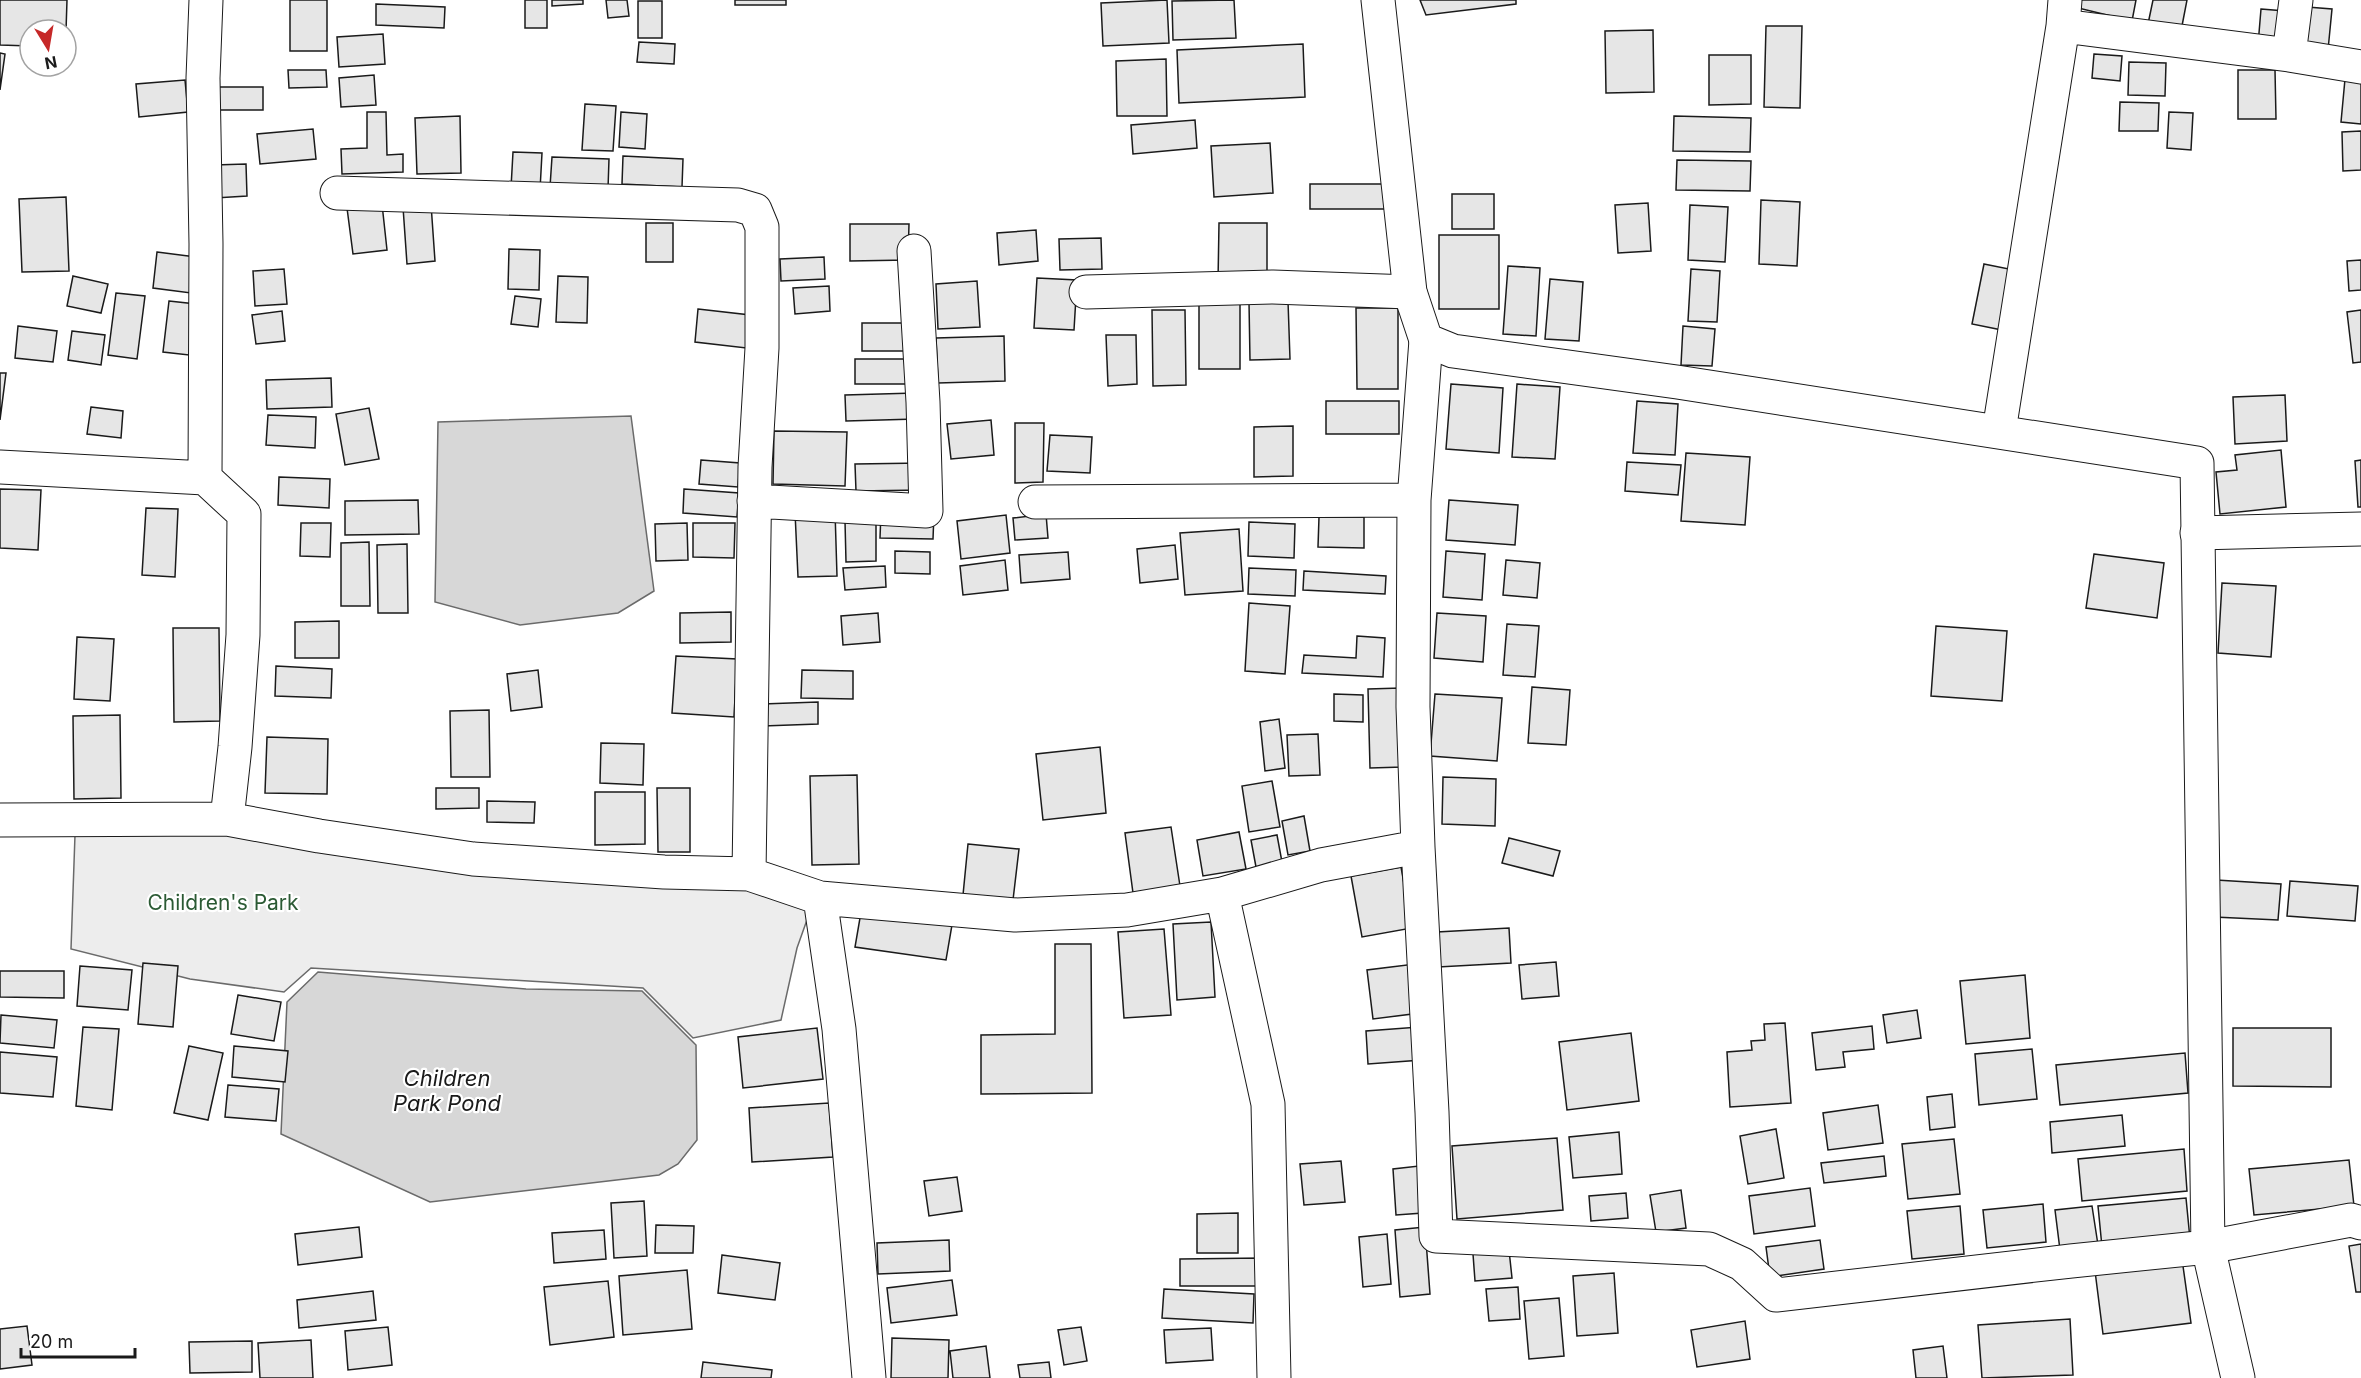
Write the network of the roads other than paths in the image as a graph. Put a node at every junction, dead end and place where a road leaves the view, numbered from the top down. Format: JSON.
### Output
{"nodes":[{"id":1,"x":206,"y":0,"type":"edge"},
{"id":2,"x":1378,"y":0,"type":"edge"},
{"id":3,"x":2296,"y":0,"type":"edge"},
{"id":4,"x":2064,"y":13,"type":"edge"},
{"id":5,"x":2289,"y":55,"type":"junction"},
{"id":6,"x":2361,"y":67,"type":"edge"},
{"id":7,"x":337,"y":193,"type":"dead end"},
{"id":8,"x":915,"y":251,"type":"dead end"},
{"id":9,"x":1086,"y":292,"type":"dead end"},
{"id":10,"x":1410,"y":292,"type":"junction"},
{"id":11,"x":1426,"y":340,"type":"junction"},
{"id":12,"x":2000,"y":431,"type":"junction"},
{"id":13,"x":0,"y":467,"type":"edge"},
{"id":14,"x":205,"y":478,"type":"junction"},
{"id":15,"x":1414,"y":500,"type":"junction"},
{"id":16,"x":754,"y":501,"type":"junction"},
{"id":17,"x":1035,"y":502,"type":"dead end"},
{"id":18,"x":2361,"y":529,"type":"edge"},
{"id":19,"x":2197,"y":533,"type":"junction"},
{"id":20,"x":0,"y":819,"type":"edge"},
{"id":21,"x":227,"y":819,"type":"junction"},
{"id":22,"x":1418,"y":847,"type":"junction"},
{"id":23,"x":749,"y":874,"type":"junction"},
{"id":24,"x":1222,"y":894,"type":"junction"},
{"id":25,"x":820,"y":898,"type":"junction"},
{"id":26,"x":2361,"y":1223,"type":"edge"},
{"id":27,"x":2208,"y":1248,"type":"junction"},
{"id":28,"x":869,"y":1378,"type":"edge"},
{"id":29,"x":1274,"y":1378,"type":"edge"},
{"id":30,"x":2238,"y":1378,"type":"edge"}],
"edges":[{"from":1,"to":14,"type":"street"},
{"from":2,"to":10,"type":"street"},
{"from":3,"to":5,"type":"street"},
{"from":4,"to":5,"type":"street"},
{"from":4,"to":12,"type":"street"},
{"from":5,"to":6,"type":"street"},
{"from":7,"to":16,"type":"street"},
{"from":8,"to":16,"type":"street"},
{"from":9,"to":10,"type":"street"},
{"from":10,"to":11,"type":"street"},
{"from":11,"to":12,"type":"street"},
{"from":11,"to":15,"type":"street"},
{"from":12,"to":19,"type":"street"},
{"from":13,"to":14,"type":"street"},
{"from":14,"to":21,"type":"street"},
{"from":15,"to":17,"type":"street"},
{"from":15,"to":22,"type":"street"},
{"from":16,"to":23,"type":"street"},
{"from":18,"to":19,"type":"street"},
{"from":19,"to":27,"type":"street"},
{"from":20,"to":21,"type":"street"},
{"from":21,"to":23,"type":"street"},
{"from":22,"to":24,"type":"street"},
{"from":22,"to":27,"type":"street"},
{"from":23,"to":25,"type":"street"},
{"from":24,"to":25,"type":"street"},
{"from":24,"to":29,"type":"street"},
{"from":25,"to":28,"type":"street"},
{"from":26,"to":27,"type":"street"},
{"from":27,"to":30,"type":"street"}]}
